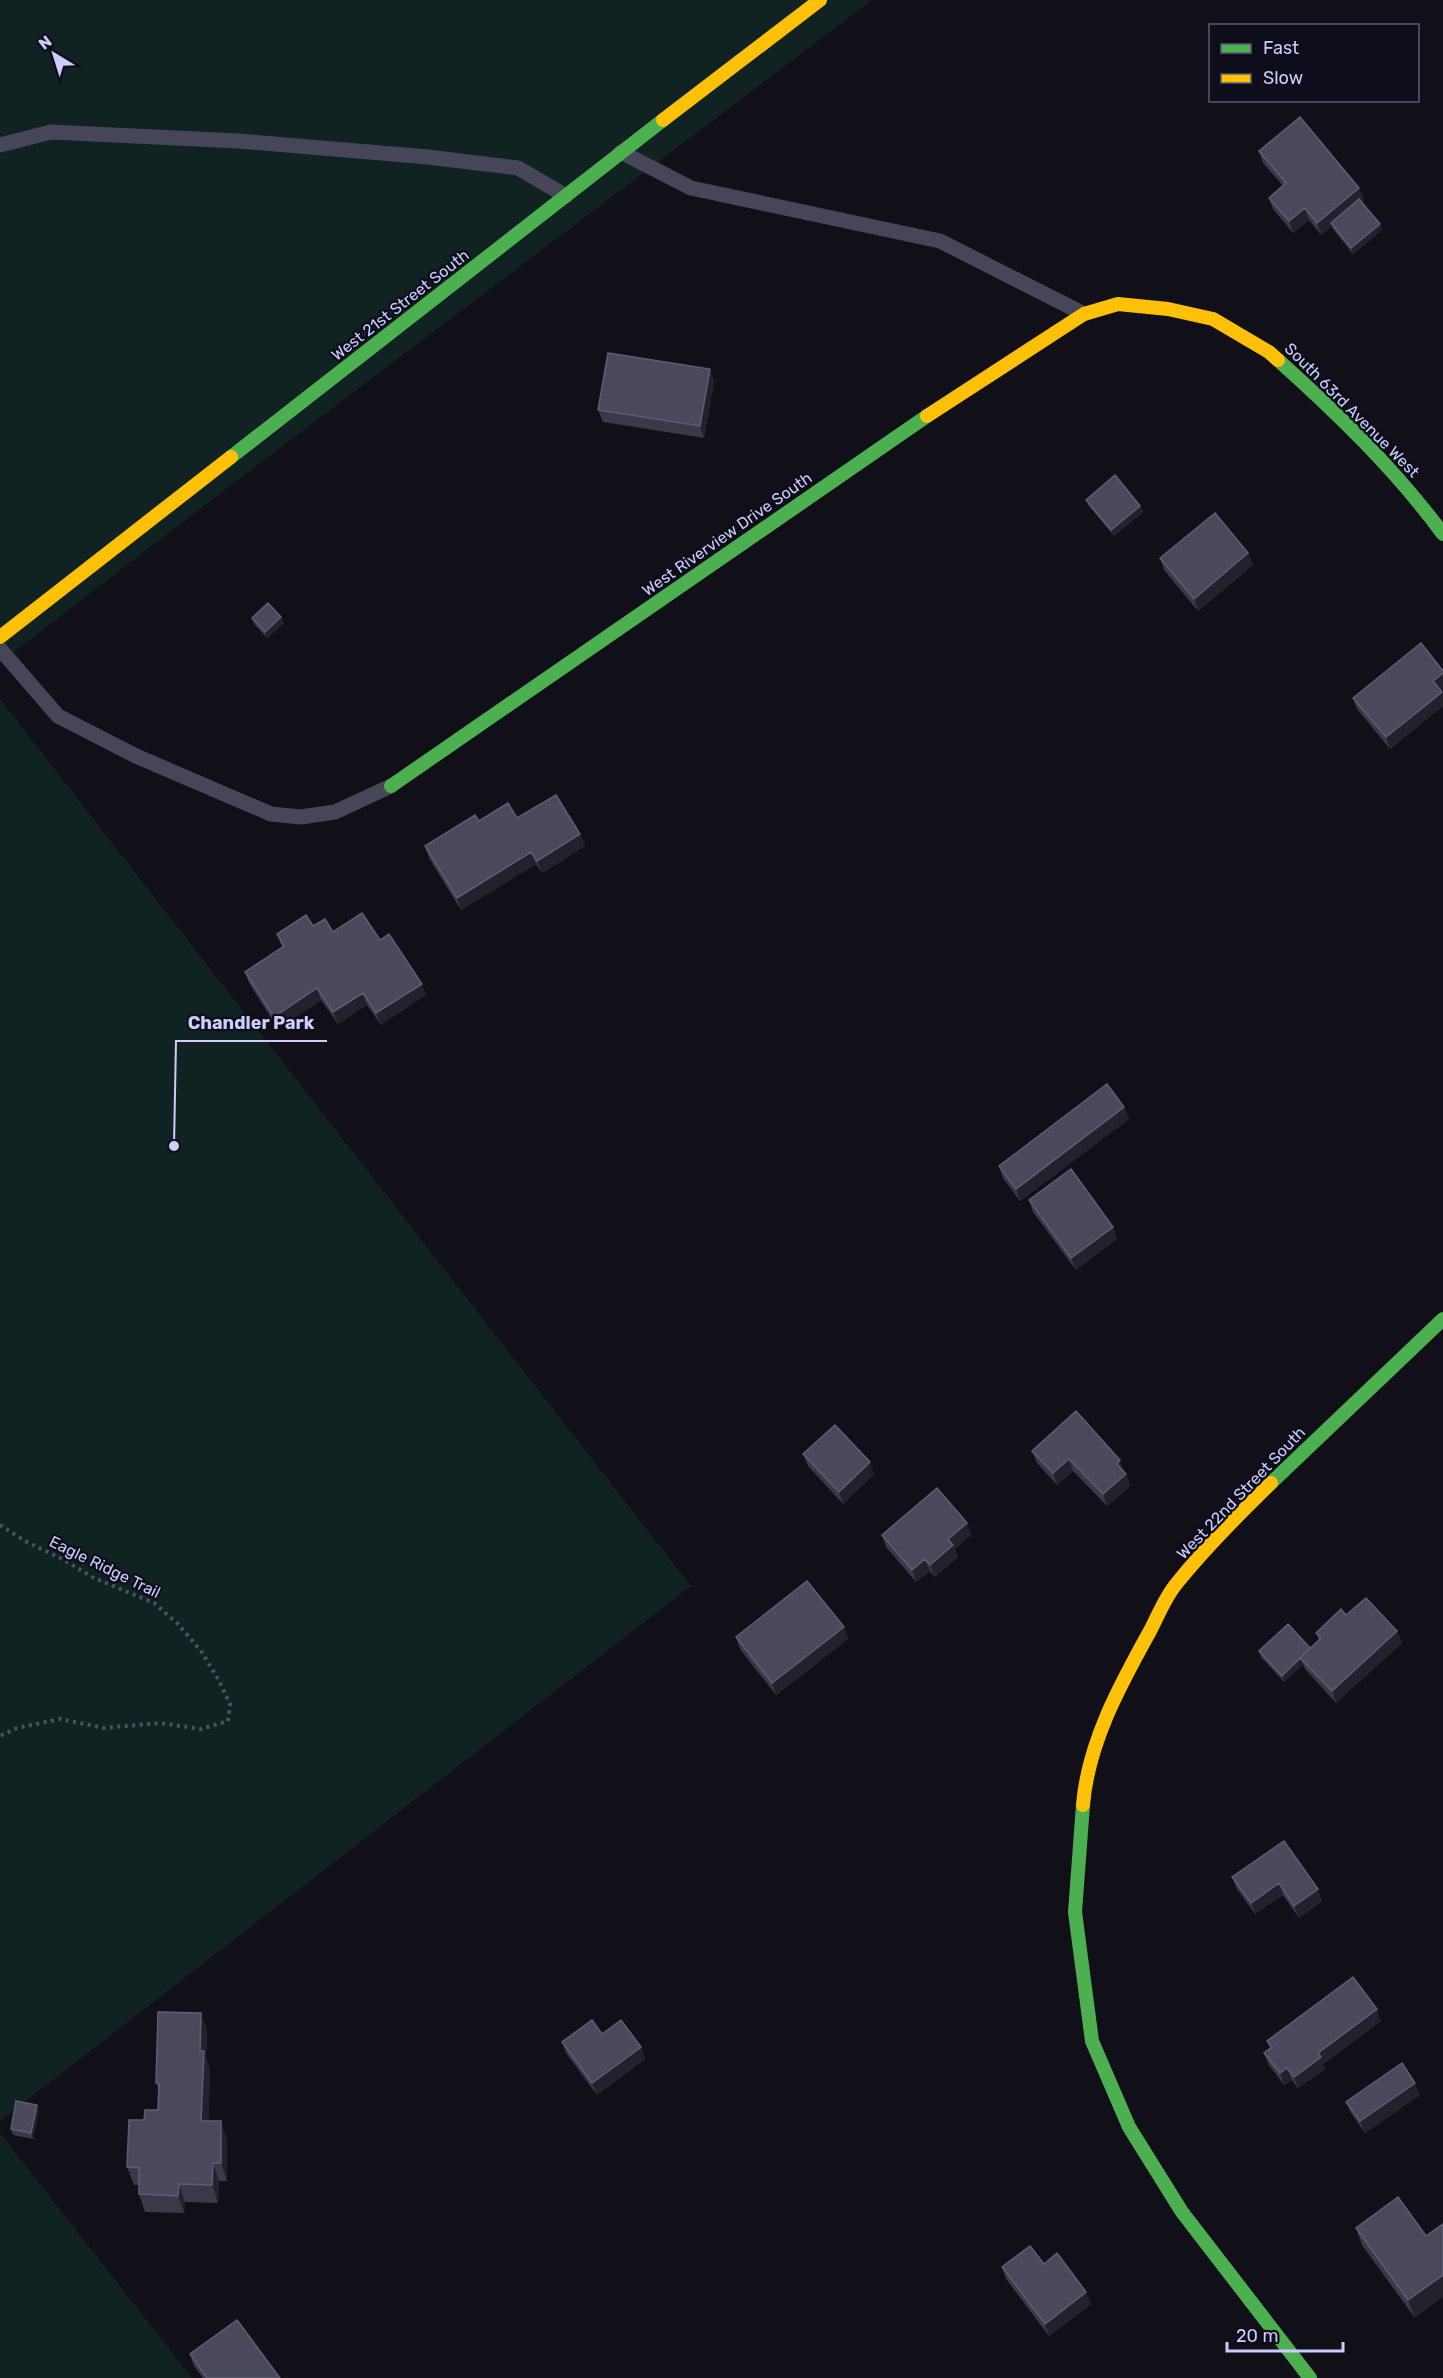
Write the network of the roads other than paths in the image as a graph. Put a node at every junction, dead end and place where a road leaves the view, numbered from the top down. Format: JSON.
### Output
{"nodes":[{"id":1,"x":820,"y":0,"type":"edge"},
{"id":2,"x":0,"y":145,"type":"edge"},
{"id":3,"x":621,"y":152,"type":"junction"},
{"id":4,"x":566,"y":196,"type":"junction"},
{"id":5,"x":1084,"y":314,"type":"junction"},
{"id":6,"x":1443,"y":534,"type":"edge"},
{"id":7,"x":0,"y":637,"type":"edge"},
{"id":8,"x":0,"y":649,"type":"edge"},
{"id":9,"x":391,"y":786,"type":"joint"},
{"id":10,"x":1443,"y":1319,"type":"edge"},
{"id":11,"x":1310,"y":2378,"type":"edge"}],
"edges":[{"from":1,"to":3,"type":"street","name":"West 21st Street South"},
{"from":2,"to":4,"type":"lane"},
{"from":3,"to":4,"type":"street","name":"West 21st Street South"},
{"from":3,"to":5,"type":"lane"},
{"from":4,"to":7,"type":"street","name":"West 21st Street South"},
{"from":5,"to":6,"type":"street","name":"South 63rd Avenue West"},
{"from":5,"to":9,"type":"street","name":"West Riverview Drive South"},
{"from":8,"to":9,"type":"lane"},
{"from":10,"to":11,"type":"street","name":"West 22nd Street South"}]}
